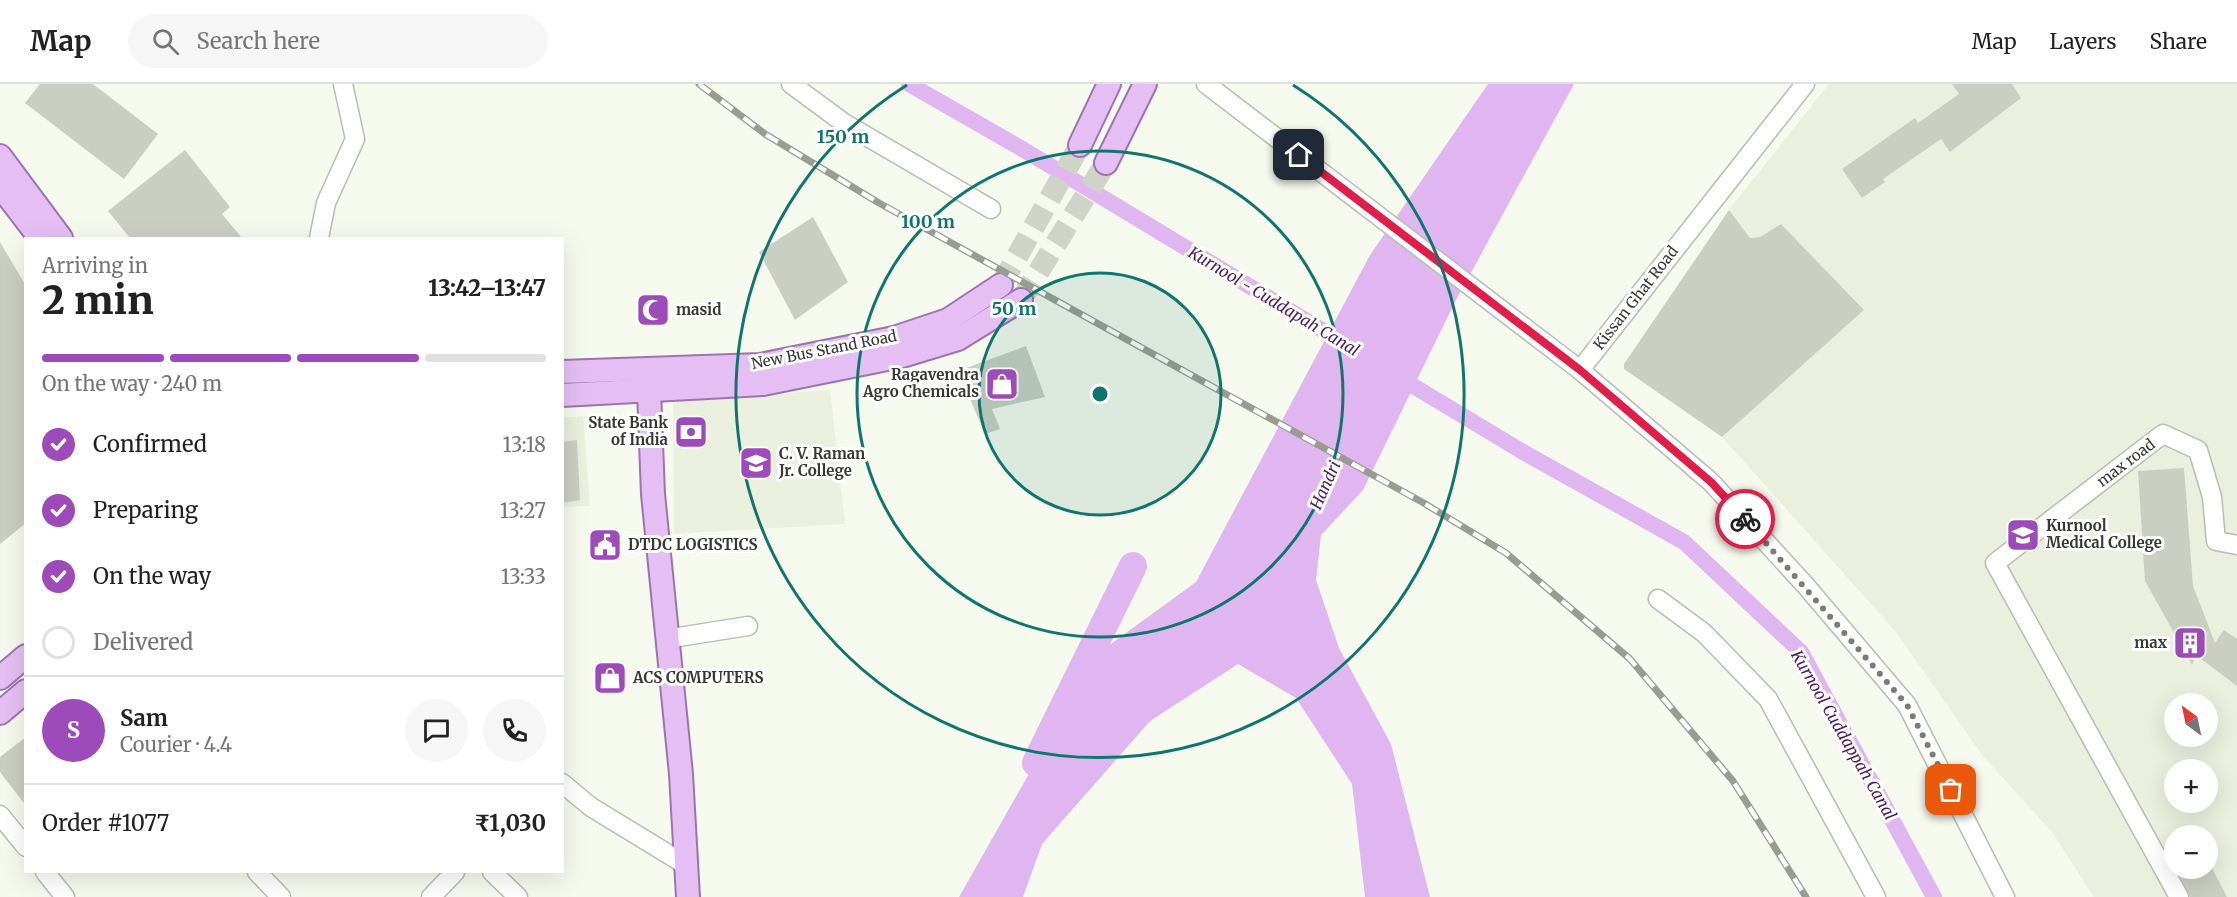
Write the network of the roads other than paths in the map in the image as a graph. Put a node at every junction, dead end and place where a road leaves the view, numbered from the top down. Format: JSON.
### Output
{"nodes":[{"id":1,"x":343,"y":84,"type":"edge"},
{"id":2,"x":791,"y":84,"type":"edge"},
{"id":3,"x":1109,"y":84,"type":"edge"},
{"id":4,"x":1145,"y":84,"type":"edge"},
{"id":5,"x":1206,"y":84,"type":"edge"},
{"id":6,"x":1805,"y":84,"type":"edge"},
{"id":7,"x":1080,"y":145,"type":"tunnel mouth"},
{"id":8,"x":0,"y":156,"type":"edge"},
{"id":9,"x":1106,"y":163,"type":"tunnel mouth"},
{"id":10,"x":0,"y":186,"type":"edge"},
{"id":11,"x":991,"y":209,"type":"dead end"},
{"id":12,"x":39,"y":237,"type":"edge"},
{"id":13,"x":61,"y":237,"type":"edge"},
{"id":14,"x":318,"y":237,"type":"edge"},
{"id":15,"x":1001,"y":285,"type":"tunnel mouth"},
{"id":16,"x":1021,"y":300,"type":"tunnel mouth"},
{"id":17,"x":652,"y":369,"type":"junction"},
{"id":18,"x":1580,"y":370,"type":"junction"},
{"id":19,"x":564,"y":372,"type":"edge"},
{"id":20,"x":650,"y":391,"type":"junction"},
{"id":21,"x":564,"y":396,"type":"edge"},
{"id":22,"x":2237,"y":545,"type":"edge"},
{"id":23,"x":1658,"y":599,"type":"dead end"},
{"id":24,"x":748,"y":626,"type":"dead end"},
{"id":25,"x":666,"y":639,"type":"junction"},
{"id":26,"x":24,"y":657,"type":"edge"},
{"id":27,"x":1,"y":673,"type":"edge"},
{"id":28,"x":24,"y":693,"type":"edge"},
{"id":29,"x":0,"y":713,"type":"edge"},
{"id":30,"x":564,"y":785,"type":"edge"},
{"id":31,"x":0,"y":815,"type":"edge"},
{"id":32,"x":24,"y":845,"type":"edge"},
{"id":33,"x":686,"y":865,"type":"junction"},
{"id":34,"x":46,"y":873,"type":"edge"},
{"id":35,"x":258,"y":873,"type":"edge"},
{"id":36,"x":454,"y":873,"type":"edge"},
{"id":37,"x":493,"y":873,"type":"edge"},
{"id":38,"x":65,"y":897,"type":"edge"},
{"id":39,"x":281,"y":897,"type":"edge"},
{"id":40,"x":432,"y":897,"type":"edge"},
{"id":41,"x":518,"y":897,"type":"edge"},
{"id":42,"x":687,"y":897,"type":"edge"},
{"id":43,"x":1876,"y":897,"type":"edge"},
{"id":44,"x":2005,"y":897,"type":"edge"},
{"id":45,"x":2179,"y":897,"type":"edge"}],
"edges":[{"from":1,"to":14,"type":"street"},
{"from":2,"to":11,"type":"street"},
{"from":3,"to":7,"type":"main road"},
{"from":4,"to":9,"type":"main road"},
{"from":5,"to":18,"type":"street"},
{"from":6,"to":18,"type":"street","name":"Kissan Ghat Road"},
{"from":8,"to":13,"type":"main road"},
{"from":10,"to":12,"type":"main road"},
{"from":15,"to":17,"type":"main road","name":"New Bus Stand Road"},
{"from":16,"to":20,"type":"main road","name":"New Bus Stand Road"},
{"from":17,"to":19,"type":"main road","name":"New Bus Stand Road"},
{"from":17,"to":20,"type":"street"},
{"from":18,"to":44,"type":"street"},
{"from":20,"to":21,"type":"main road","name":"New Bus Stand Road"},
{"from":20,"to":25,"type":"main road"},
{"from":22,"to":45,"type":"street","name":"max road"},
{"from":23,"to":43,"type":"street"},
{"from":24,"to":25,"type":"street"},
{"from":25,"to":33,"type":"main road"},
{"from":26,"to":27,"type":"main road"},
{"from":28,"to":29,"type":"main road"},
{"from":30,"to":33,"type":"street"},
{"from":31,"to":32,"type":"street"},
{"from":33,"to":42,"type":"main road"},
{"from":34,"to":38,"type":"street"},
{"from":35,"to":39,"type":"street"},
{"from":36,"to":40,"type":"street"},
{"from":37,"to":41,"type":"street"}]}
